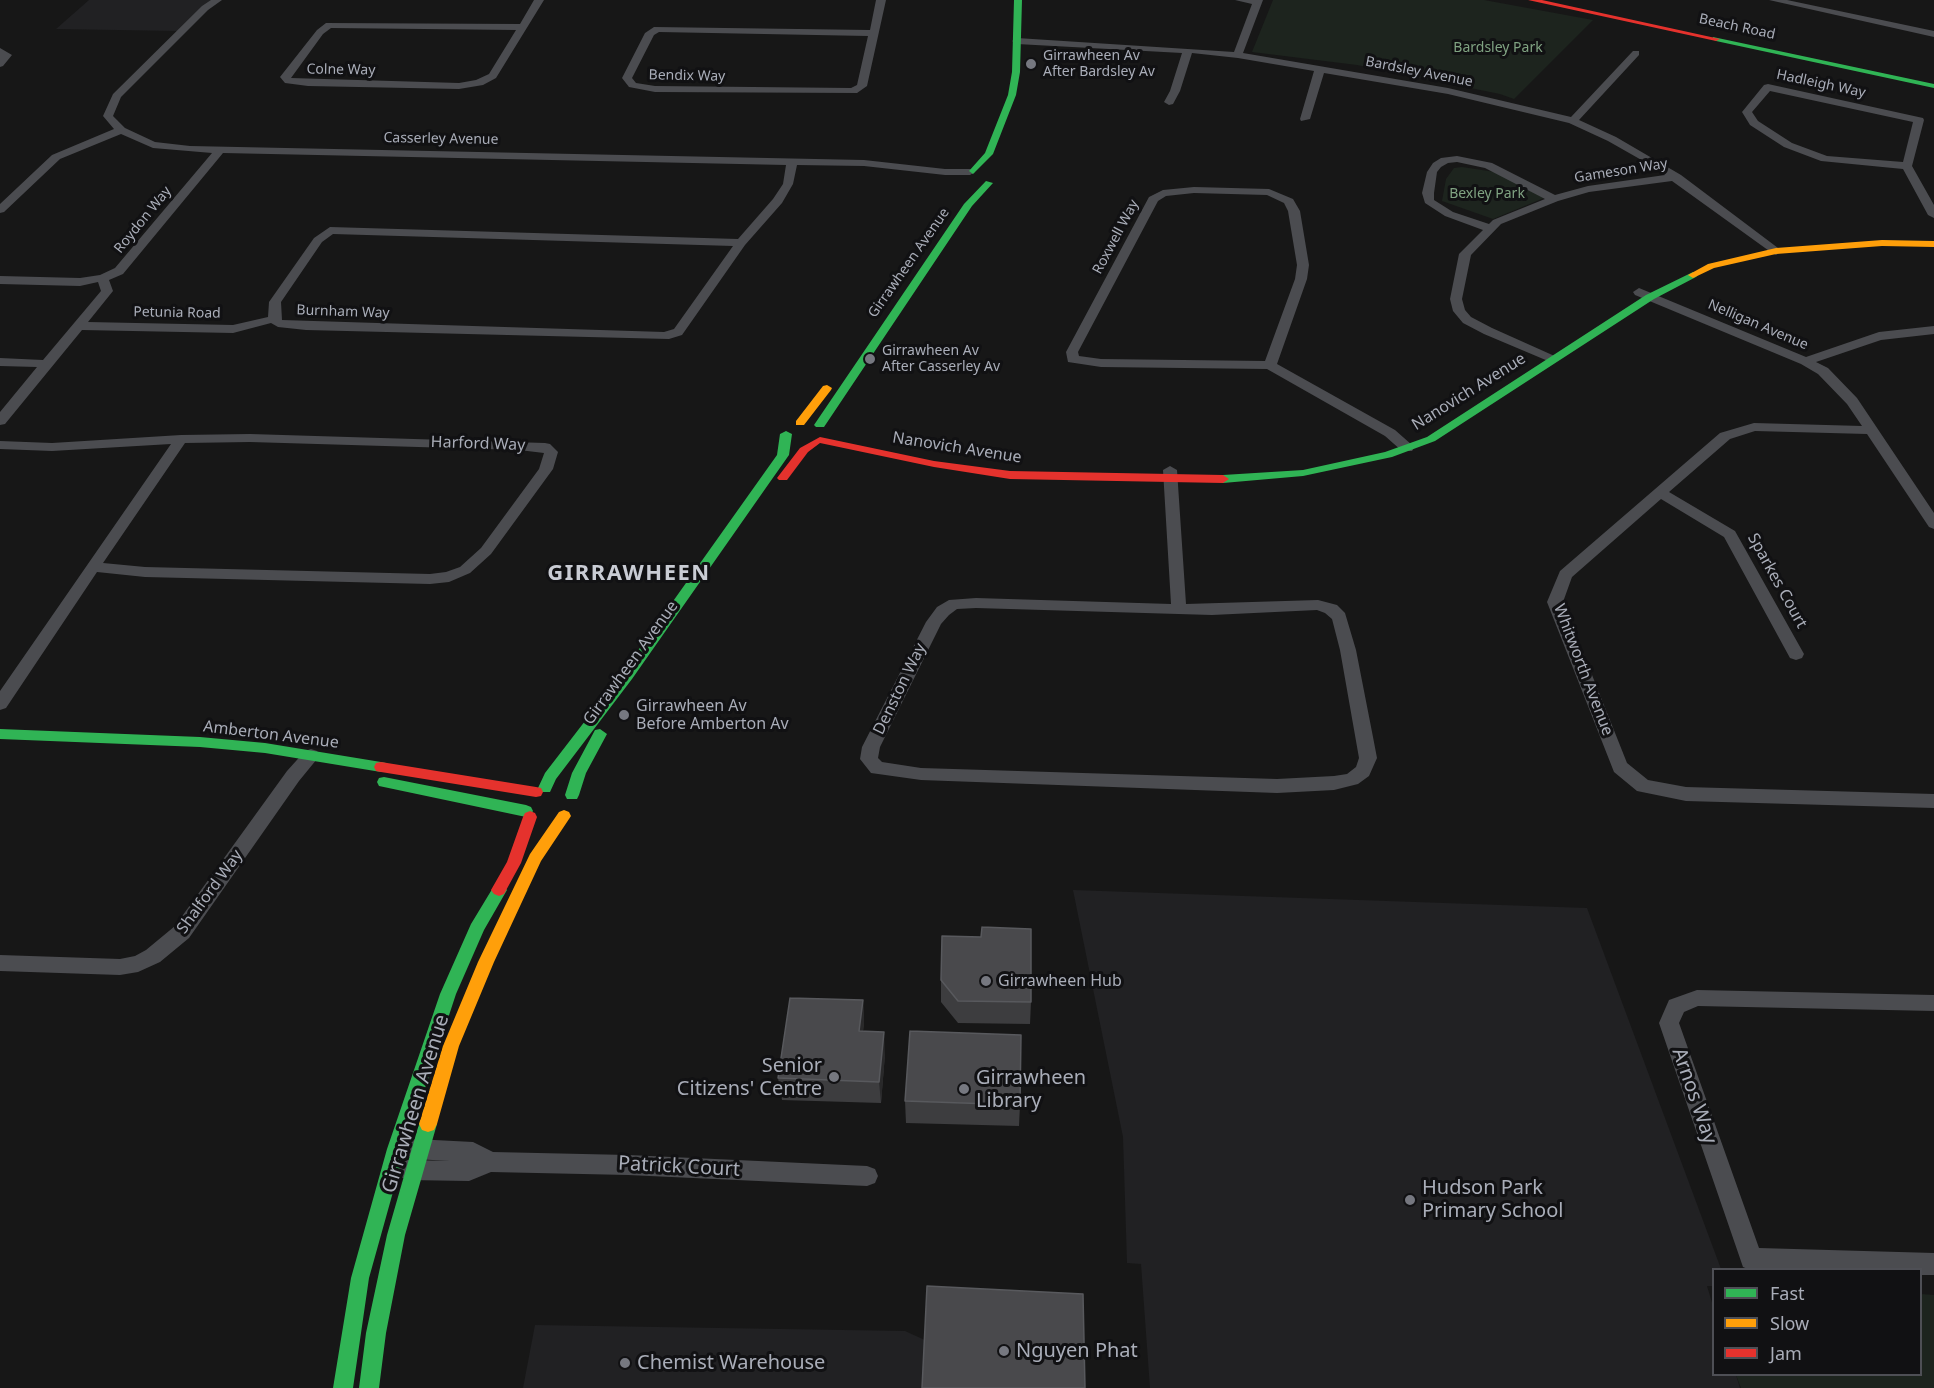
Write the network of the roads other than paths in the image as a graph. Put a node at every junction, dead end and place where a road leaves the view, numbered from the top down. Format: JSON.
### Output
{"nodes":[{"id":1,"x":217,"y":0,"type":"edge"},
{"id":2,"x":539,"y":0,"type":"edge"},
{"id":3,"x":881,"y":0,"type":"edge"},
{"id":4,"x":1018,"y":0,"type":"edge"},
{"id":5,"x":1029,"y":0,"type":"edge"},
{"id":6,"x":1240,"y":0,"type":"edge"},
{"id":7,"x":1532,"y":0,"type":"edge"},
{"id":8,"x":1774,"y":0,"type":"edge"},
{"id":9,"x":1258,"y":1,"type":"edge"},
{"id":10,"x":522,"y":27,"type":"junction"},
{"id":11,"x":873,"y":33,"type":"junction"},
{"id":12,"x":1934,"y":34,"type":"edge"},
{"id":13,"x":1022,"y":42,"type":"junction"},
{"id":14,"x":1188,"y":50,"type":"junction"},
{"id":15,"x":0,"y":51,"type":"edge"},
{"id":16,"x":1636,"y":53,"type":"dead end"},
{"id":17,"x":1238,"y":55,"type":"junction"},
{"id":18,"x":0,"y":64,"type":"edge"},
{"id":19,"x":1320,"y":68,"type":"junction"},
{"id":20,"x":1934,"y":86,"type":"edge"},
{"id":21,"x":1169,"y":102,"type":"dead end"},
{"id":22,"x":1305,"y":119,"type":"dead end"},
{"id":23,"x":1573,"y":122,"type":"junction"},
{"id":24,"x":121,"y":130,"type":"junction"},
{"id":25,"x":220,"y":150,"type":"junction"},
{"id":26,"x":792,"y":161,"type":"junction"},
{"id":27,"x":995,"y":164,"type":"dead end"},
{"id":28,"x":1906,"y":166,"type":"junction"},
{"id":29,"x":970,"y":176,"type":"junction"},
{"id":30,"x":1677,"y":177,"type":"junction"},
{"id":31,"x":1554,"y":199,"type":"junction"},
{"id":32,"x":0,"y":210,"type":"edge"},
{"id":33,"x":1934,"y":215,"type":"edge"},
{"id":34,"x":1489,"y":228,"type":"junction"},
{"id":35,"x":1934,"y":238,"type":"edge"},
{"id":36,"x":741,"y":243,"type":"junction"},
{"id":37,"x":1934,"y":244,"type":"edge"},
{"id":38,"x":1773,"y":249,"type":"junction"},
{"id":39,"x":103,"y":278,"type":"junction"},
{"id":40,"x":0,"y":280,"type":"edge"},
{"id":41,"x":13,"y":280,"type":"junction"},
{"id":42,"x":0,"y":294,"type":"edge"},
{"id":43,"x":1645,"y":295,"type":"junction"},
{"id":44,"x":881,"y":309,"type":"dead end"},
{"id":45,"x":274,"y":320,"type":"junction"},
{"id":46,"x":78,"y":326,"type":"junction"},
{"id":47,"x":1934,"y":330,"type":"edge"},
{"id":48,"x":1548,"y":356,"type":"junction"},
{"id":49,"x":1806,"y":361,"type":"junction"},
{"id":50,"x":0,"y":362,"type":"edge"},
{"id":51,"x":47,"y":364,"type":"junction"},
{"id":52,"x":1270,"y":365,"type":"junction"},
{"id":53,"x":833,"y":380,"type":"dead end"},
{"id":54,"x":0,"y":421,"type":"edge"},
{"id":55,"x":801,"y":423,"type":"junction"},
{"id":56,"x":1871,"y":430,"type":"junction"},
{"id":57,"x":786,"y":434,"type":"junction"},
{"id":58,"x":820,"y":435,"type":"junction"},
{"id":59,"x":182,"y":439,"type":"junction"},
{"id":60,"x":0,"y":445,"type":"edge"},
{"id":61,"x":1404,"y":445,"type":"junction"},
{"id":62,"x":1171,"y":475,"type":"junction"},
{"id":63,"x":1660,"y":493,"type":"junction"},
{"id":64,"x":1934,"y":524,"type":"edge"},
{"id":65,"x":93,"y":567,"type":"junction"},
{"id":66,"x":1179,"y":609,"type":"junction"},
{"id":67,"x":1796,"y":654,"type":"dead end"},
{"id":68,"x":0,"y":704,"type":"edge"},
{"id":69,"x":0,"y":734,"type":"edge"},
{"id":70,"x":0,"y":747,"type":"edge"},
{"id":71,"x":305,"y":761,"type":"junction"},
{"id":72,"x":541,"y":790,"type":"junction"},
{"id":73,"x":572,"y":795,"type":"junction"},
{"id":74,"x":1934,"y":801,"type":"edge"},
{"id":75,"x":528,"y":814,"type":"junction"},
{"id":76,"x":564,"y":816,"type":"junction"},
{"id":77,"x":0,"y":963,"type":"edge"},
{"id":78,"x":1934,"y":1003,"type":"edge"},
{"id":79,"x":393,"y":1159,"type":"junction"},
{"id":80,"x":417,"y":1160,"type":"junction"},
{"id":81,"x":867,"y":1176,"type":"dead end"},
{"id":82,"x":1934,"y":1264,"type":"edge"},
{"id":83,"x":343,"y":1388,"type":"edge"},
{"id":84,"x":369,"y":1388,"type":"edge"}],
"edges":[{"from":1,"to":24,"type":"street"},
{"from":2,"to":10,"type":"street","name":"Colne Way"},
{"from":3,"to":11,"type":"street","name":"Bendix Way"},
{"from":4,"to":13,"type":"main road","name":"Girrawheen Avenue"},
{"from":5,"to":13,"type":"main road","name":"Girrawheen Avenue"},
{"from":6,"to":9,"type":"street"},
{"from":7,"to":20,"type":"main road","name":"Beach Road"},
{"from":8,"to":12,"type":"street"},
{"from":9,"to":17,"type":"street"},
{"from":10,"to":10,"type":"street","name":"Colne Way"},
{"from":11,"to":11,"type":"street","name":"Bendix Way"},
{"from":13,"to":14,"type":"street","name":"Bardsley Avenue"},
{"from":13,"to":27,"type":"main road","name":"Girrawheen Avenue"},
{"from":13,"to":29,"type":"main road","name":"Girrawheen Avenue"},
{"from":14,"to":17,"type":"street","name":"Bardsley Avenue"},
{"from":14,"to":21,"type":"street"},
{"from":15,"to":18,"type":"street"},
{"from":16,"to":23,"type":"street"},
{"from":17,"to":19,"type":"street","name":"Bardsley Avenue"},
{"from":19,"to":22,"type":"street"},
{"from":19,"to":23,"type":"street","name":"Bardsley Avenue"},
{"from":23,"to":30,"type":"street","name":"Bardsley Avenue"},
{"from":24,"to":25,"type":"street","name":"Casserley Avenue"},
{"from":24,"to":32,"type":"street"},
{"from":25,"to":26,"type":"street","name":"Casserley Avenue"},
{"from":25,"to":39,"type":"street","name":"Roydon Way"},
{"from":26,"to":29,"type":"street","name":"Casserley Avenue"},
{"from":26,"to":36,"type":"street","name":"Burnham Way"},
{"from":28,"to":28,"type":"street","name":"Hadleigh Way"},
{"from":28,"to":33,"type":"street"},
{"from":29,"to":44,"type":"main road","name":"Girrawheen Avenue"},
{"from":29,"to":58,"type":"main road","name":"Girrawheen Avenue"},
{"from":30,"to":31,"type":"street","name":"Gameson Way"},
{"from":30,"to":38,"type":"street","name":"Bardsley Avenue"},
{"from":31,"to":34,"type":"street","name":"Gameson Way"},
{"from":31,"to":34,"type":"street"},
{"from":34,"to":48,"type":"street","name":"Gameson Way"},
{"from":35,"to":38,"type":"main road","name":"Nanovich Avenue"},
{"from":36,"to":45,"type":"street","name":"Burnham Way"},
{"from":36,"to":45,"type":"street","name":"Burnham Way"},
{"from":37,"to":38,"type":"main road","name":"Nanovich Avenue"},
{"from":38,"to":43,"type":"main road","name":"Nanovich Avenue"},
{"from":39,"to":41,"type":"street","name":"Roydon Way"},
{"from":39,"to":46,"type":"street"},
{"from":40,"to":41,"type":"street","name":"Roydon Way"},
{"from":41,"to":42,"type":"street"},
{"from":43,"to":48,"type":"main road","name":"Nanovich Avenue"},
{"from":43,"to":49,"type":"street","name":"Nelligan Avenue"},
{"from":45,"to":46,"type":"street","name":"Petunia Road"},
{"from":46,"to":51,"type":"street"},
{"from":47,"to":49,"type":"street"},
{"from":48,"to":61,"type":"main road","name":"Nanovich Avenue"},
{"from":49,"to":56,"type":"street","name":"Nelligan Avenue"},
{"from":50,"to":51,"type":"street"},
{"from":51,"to":54,"type":"street"},
{"from":52,"to":52,"type":"street","name":"Roxwell Way"},
{"from":52,"to":61,"type":"street","name":"Roxwell Way"},
{"from":53,"to":55,"type":"main road"},
{"from":55,"to":57,"type":"main road"},
{"from":55,"to":58,"type":"main road"},
{"from":56,"to":63,"type":"street","name":"Whitworth Avenue"},
{"from":56,"to":64,"type":"street","name":"Nelligan Avenue"},
{"from":57,"to":58,"type":"main road"},
{"from":57,"to":72,"type":"main road","name":"Girrawheen Avenue"},
{"from":58,"to":62,"type":"main road","name":"Nanovich Avenue"},
{"from":58,"to":73,"type":"main road","name":"Girrawheen Avenue"},
{"from":59,"to":60,"type":"street"},
{"from":59,"to":65,"type":"street"},
{"from":59,"to":65,"type":"street","name":"Harford Way"},
{"from":61,"to":62,"type":"main road","name":"Nanovich Avenue"},
{"from":62,"to":66,"type":"street"},
{"from":63,"to":67,"type":"street","name":"Sparkes Court"},
{"from":63,"to":74,"type":"street","name":"Whitworth Avenue"},
{"from":65,"to":68,"type":"street"},
{"from":66,"to":66,"type":"street","name":"Denston Way"},
{"from":69,"to":71,"type":"main road","name":"Amberton Avenue"},
{"from":70,"to":71,"type":"main road","name":"Amberton Avenue"},
{"from":71,"to":72,"type":"main road","name":"Amberton Avenue"},
{"from":71,"to":75,"type":"main road","name":"Amberton Avenue"},
{"from":71,"to":77,"type":"street","name":"Shalford Way"},
{"from":72,"to":73,"type":"main road"},
{"from":72,"to":75,"type":"main road"},
{"from":73,"to":76,"type":"main road"},
{"from":75,"to":76,"type":"main road"},
{"from":75,"to":79,"type":"main road","name":"Girrawheen Avenue"},
{"from":76,"to":80,"type":"main road","name":"Girrawheen Avenue"},
{"from":78,"to":82,"type":"street","name":"Arnos Way"},
{"from":79,"to":80,"type":"street","name":"Patrick Court"},
{"from":79,"to":83,"type":"main road","name":"Girrawheen Avenue"},
{"from":80,"to":81,"type":"street","name":"Patrick Court"},
{"from":80,"to":84,"type":"main road","name":"Girrawheen Avenue"}]}
